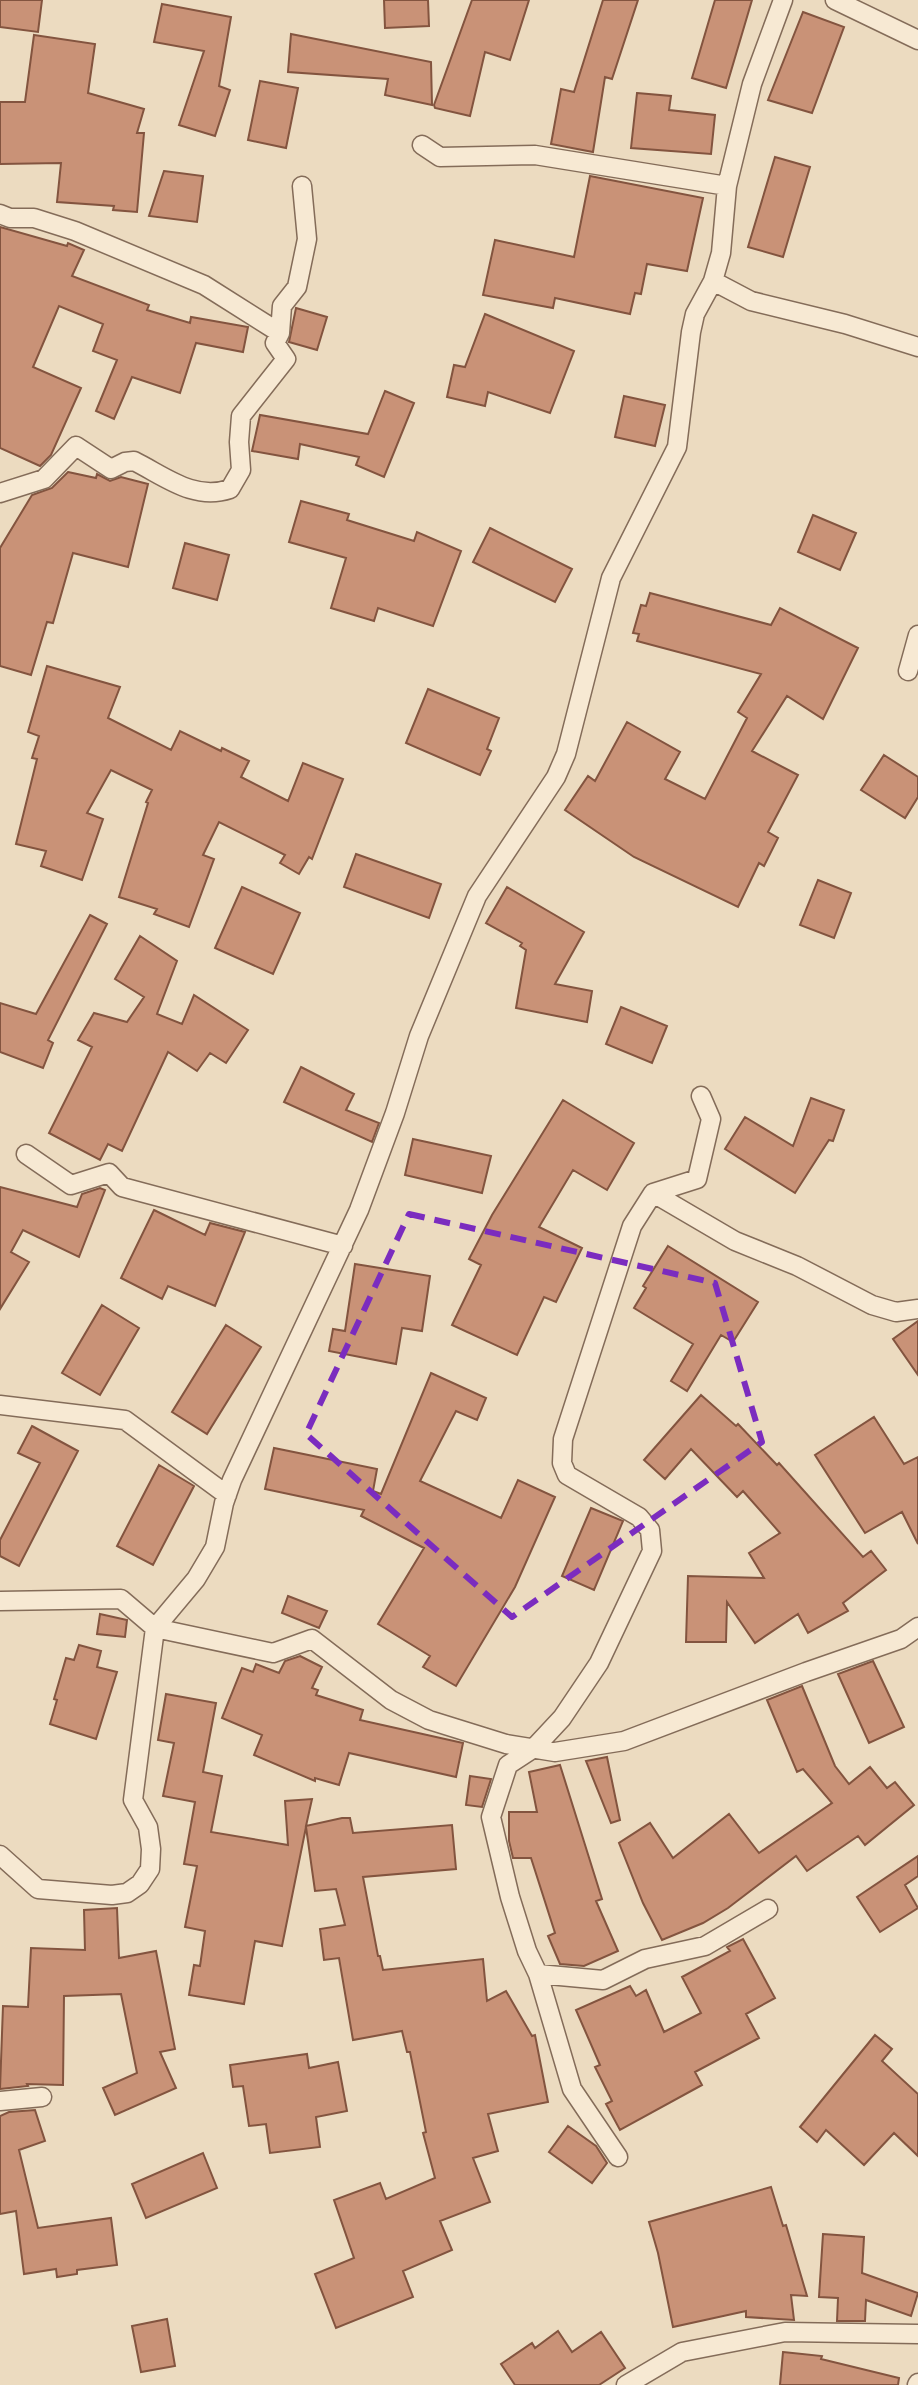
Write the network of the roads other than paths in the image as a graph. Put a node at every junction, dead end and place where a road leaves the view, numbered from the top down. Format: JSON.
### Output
{"nodes":[{"id":1,"x":783,"y":0,"type":"edge"},
{"id":2,"x":835,"y":0,"type":"edge"},
{"id":3,"x":918,"y":40,"type":"edge"},
{"id":4,"x":422,"y":145,"type":"dead end"},
{"id":5,"x":302,"y":186,"type":"dead end"},
{"id":6,"x":727,"y":186,"type":"junction"},
{"id":7,"x":0,"y":214,"type":"edge"},
{"id":8,"x":713,"y":281,"type":"junction"},
{"id":9,"x":280,"y":333,"type":"junction"},
{"id":10,"x":918,"y":347,"type":"edge"},
{"id":11,"x":0,"y":493,"type":"edge"},
{"id":12,"x":918,"y":635,"type":"edge"},
{"id":13,"x":908,"y":671,"type":"dead end"},
{"id":14,"x":701,"y":1096,"type":"dead end"},
{"id":15,"x":26,"y":1154,"type":"dead end"},
{"id":16,"x":653,"y":1193,"type":"junction"},
{"id":17,"x":343,"y":1246,"type":"junction"},
{"id":18,"x":918,"y":1309,"type":"edge"},
{"id":19,"x":0,"y":1405,"type":"edge"},
{"id":20,"x":227,"y":1495,"type":"junction"},
{"id":21,"x":0,"y":1601,"type":"edge"},
{"id":22,"x":918,"y":1627,"type":"edge"},
{"id":23,"x":155,"y":1628,"type":"junction"},
{"id":24,"x":534,"y":1748,"type":"junction"},
{"id":25,"x":0,"y":1855,"type":"edge"},
{"id":26,"x":768,"y":1909,"type":"dead end"},
{"id":27,"x":538,"y":1974,"type":"junction"},
{"id":28,"x":42,"y":2097,"type":"dead end"},
{"id":29,"x":0,"y":2101,"type":"edge"},
{"id":30,"x":618,"y":2157,"type":"dead end"},
{"id":31,"x":918,"y":2334,"type":"edge"},
{"id":32,"x":626,"y":2385,"type":"edge"}],
"edges":[{"from":1,"to":6,"type":"street"},
{"from":2,"to":3,"type":"street"},
{"from":4,"to":6,"type":"street"},
{"from":5,"to":9,"type":"street"},
{"from":6,"to":8,"type":"street"},
{"from":7,"to":9,"type":"street"},
{"from":8,"to":10,"type":"street"},
{"from":8,"to":17,"type":"street"},
{"from":9,"to":11,"type":"street"},
{"from":12,"to":13,"type":"street"},
{"from":14,"to":16,"type":"street"},
{"from":15,"to":17,"type":"street"},
{"from":16,"to":18,"type":"street"},
{"from":16,"to":24,"type":"street"},
{"from":17,"to":20,"type":"street"},
{"from":19,"to":20,"type":"street"},
{"from":20,"to":23,"type":"street"},
{"from":21,"to":23,"type":"street"},
{"from":22,"to":24,"type":"street"},
{"from":23,"to":24,"type":"street"},
{"from":23,"to":25,"type":"street"},
{"from":24,"to":27,"type":"street"},
{"from":26,"to":27,"type":"street"},
{"from":27,"to":30,"type":"street"},
{"from":28,"to":29,"type":"street"},
{"from":31,"to":32,"type":"street"}]}
